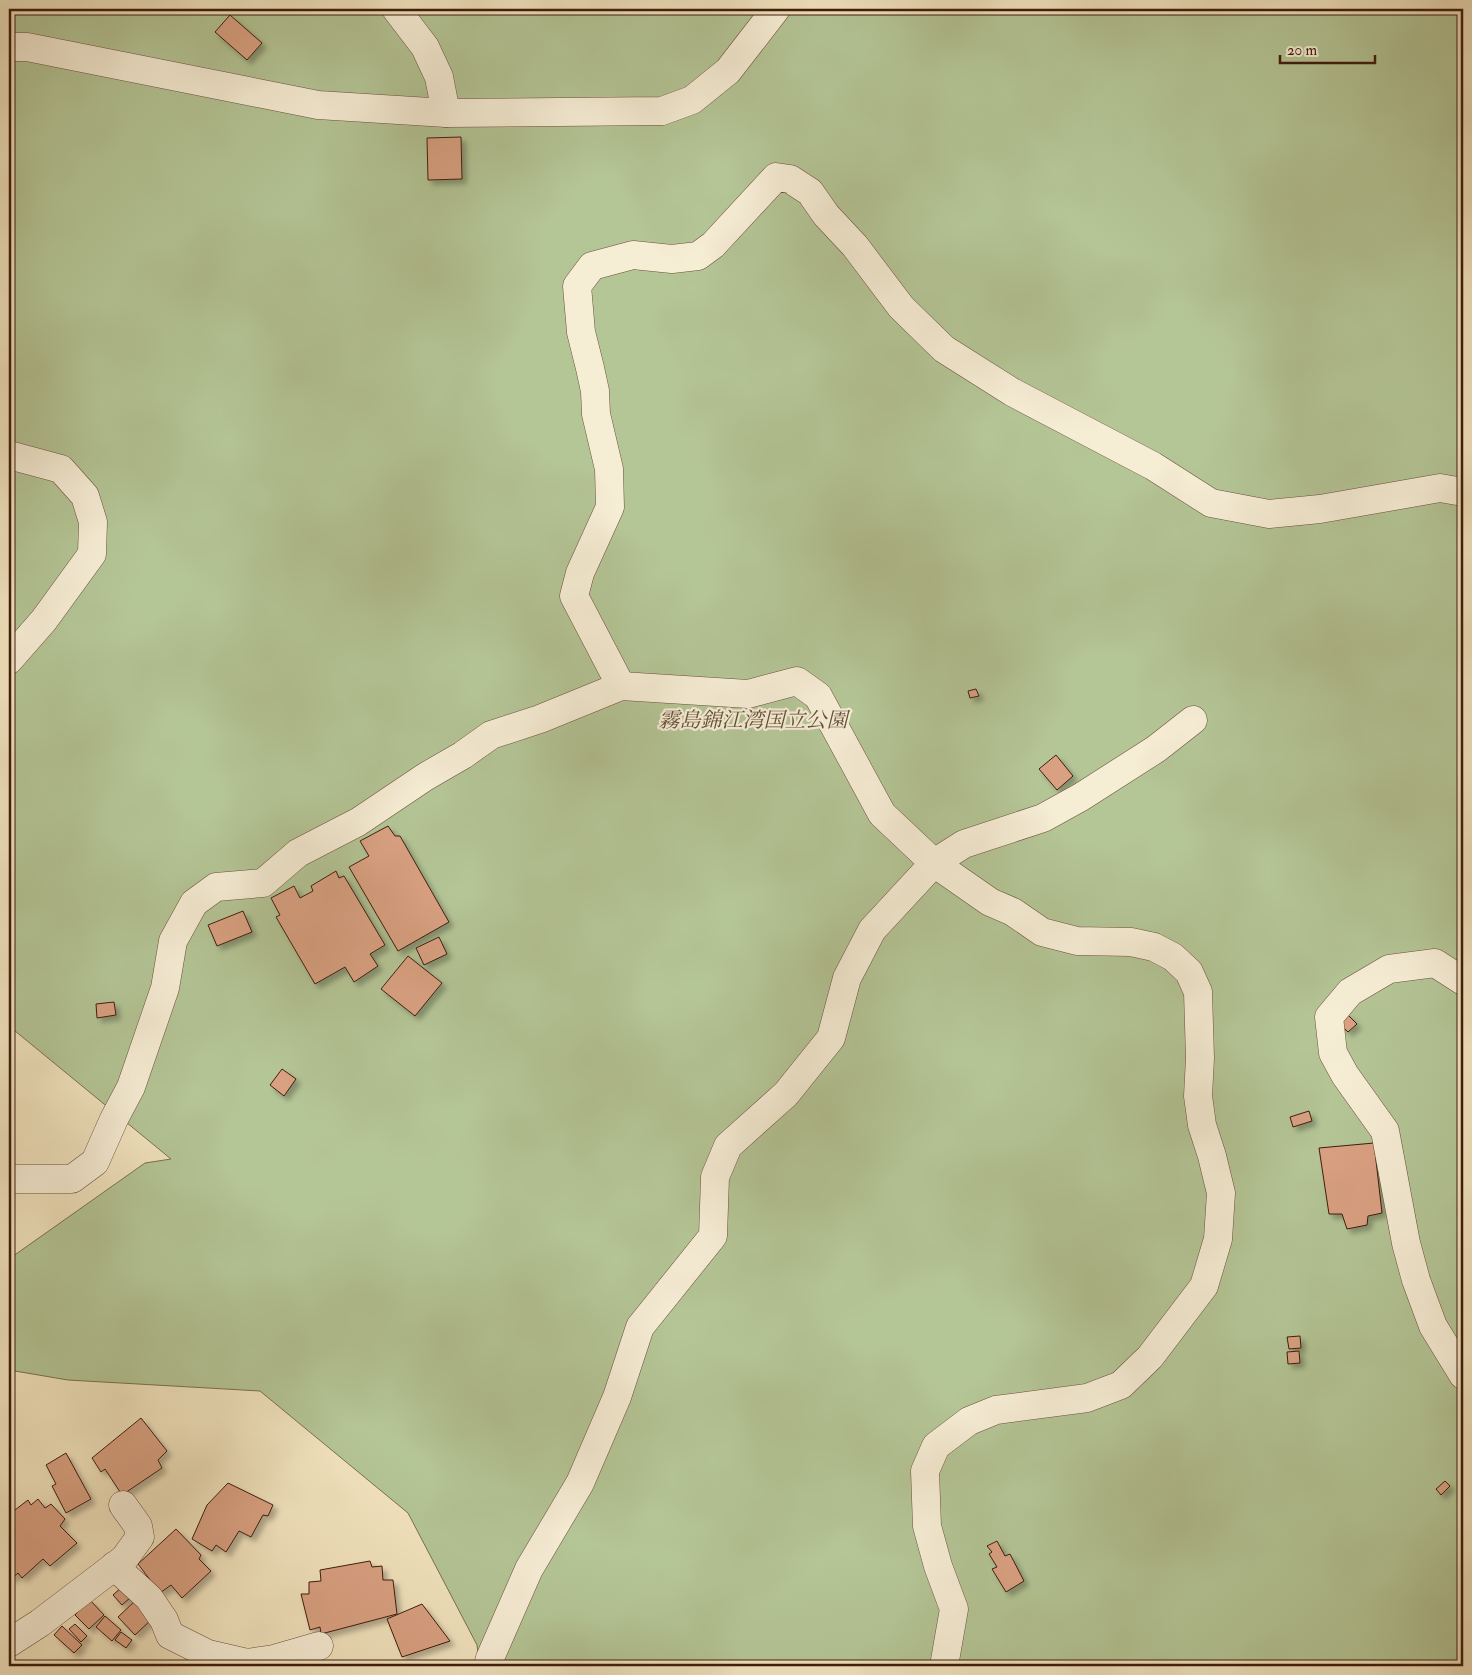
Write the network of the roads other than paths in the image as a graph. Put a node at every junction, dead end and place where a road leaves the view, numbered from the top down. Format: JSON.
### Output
{"nodes":[{"id":1,"x":396,"y":9,"type":"edge"},
{"id":2,"x":776,"y":9,"type":"edge"},
{"id":3,"x":9,"y":47,"type":"edge"},
{"id":4,"x":446,"y":113,"type":"junction"},
{"id":5,"x":9,"y":455,"type":"edge"},
{"id":6,"x":1463,"y":492,"type":"edge"},
{"id":7,"x":9,"y":660,"type":"edge"},
{"id":8,"x":621,"y":686,"type":"junction"},
{"id":9,"x":1192,"y":720,"type":"dead end"},
{"id":10,"x":934,"y":863,"type":"junction"},
{"id":11,"x":1463,"y":981,"type":"edge"},
{"id":12,"x":9,"y":1179,"type":"edge"},
{"id":13,"x":1463,"y":1375,"type":"edge"},
{"id":14,"x":123,"y":1505,"type":"dead end"},
{"id":15,"x":114,"y":1566,"type":"junction"},
{"id":16,"x":9,"y":1642,"type":"edge"},
{"id":17,"x":319,"y":1646,"type":"dead end"},
{"id":18,"x":488,"y":1666,"type":"edge"},
{"id":19,"x":944,"y":1666,"type":"edge"}],
"edges":[{"from":1,"to":4,"type":"street"},
{"from":2,"to":4,"type":"street"},
{"from":3,"to":4,"type":"street"},
{"from":5,"to":7,"type":"street"},
{"from":6,"to":8,"type":"street"},
{"from":8,"to":10,"type":"street"},
{"from":8,"to":12,"type":"street"},
{"from":9,"to":10,"type":"street"},
{"from":10,"to":18,"type":"street"},
{"from":10,"to":19,"type":"street"},
{"from":11,"to":13,"type":"street"},
{"from":14,"to":15,"type":"street"},
{"from":15,"to":16,"type":"street"},
{"from":15,"to":17,"type":"street"}]}
